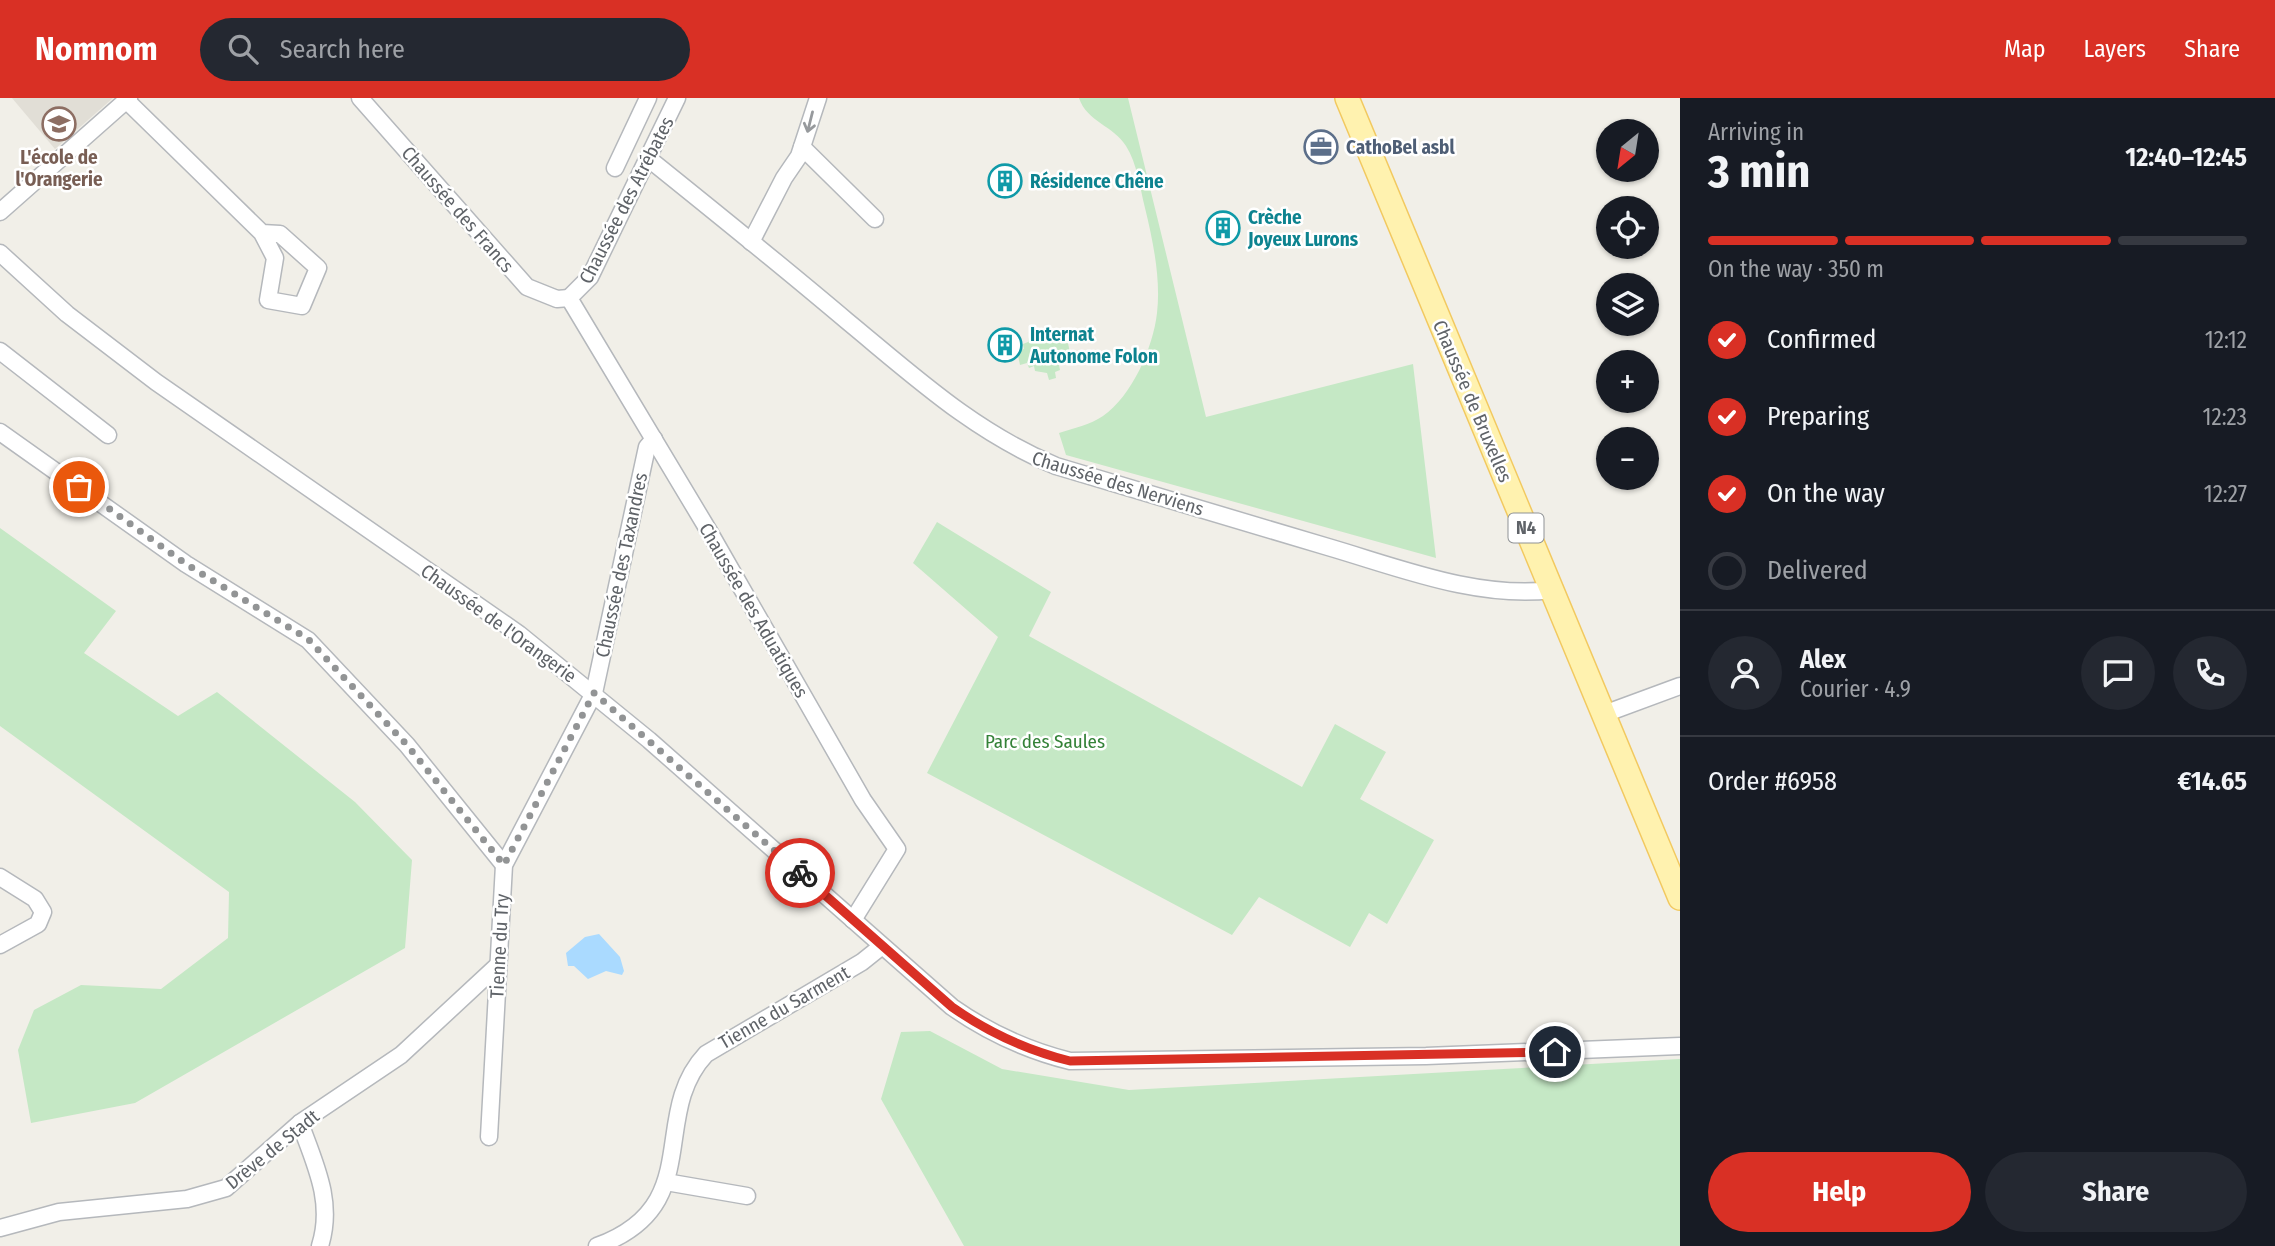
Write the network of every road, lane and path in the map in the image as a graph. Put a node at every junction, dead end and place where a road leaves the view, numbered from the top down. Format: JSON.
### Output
{"nodes":[{"id":1,"x":360,"y":98,"type":"edge"},
{"id":2,"x":649,"y":98,"type":"edge"},
{"id":3,"x":818,"y":98,"type":"edge"},
{"id":4,"x":1347,"y":98,"type":"edge"},
{"id":5,"x":128,"y":99,"type":"edge"},
{"id":6,"x":675,"y":103,"type":"edge"},
{"id":7,"x":634,"y":128,"type":"junction"},
{"id":8,"x":658,"y":140,"type":"junction"},
{"id":9,"x":802,"y":147,"type":"junction"},
{"id":10,"x":649,"y":159,"type":"junction"},
{"id":11,"x":615,"y":168,"type":"dead end"},
{"id":12,"x":0,"y":212,"type":"edge"},
{"id":13,"x":875,"y":219,"type":"dead end"},
{"id":14,"x":262,"y":233,"type":"junction"},
{"id":15,"x":751,"y":242,"type":"junction"},
{"id":16,"x":0,"y":253,"type":"edge"},
{"id":17,"x":569,"y":298,"type":"junction"},
{"id":18,"x":0,"y":351,"type":"edge"},
{"id":19,"x":0,"y":432,"type":"edge"},
{"id":20,"x":107,"y":435,"type":"dead end"},
{"id":21,"x":654,"y":439,"type":"junction"},
{"id":22,"x":1552,"y":590,"type":"junction"},
{"id":23,"x":1680,"y":686,"type":"edge"},
{"id":24,"x":594,"y":693,"type":"junction"},
{"id":25,"x":1604,"y":714,"type":"junction"},
{"id":26,"x":504,"y":865,"type":"junction"},
{"id":27,"x":0,"y":877,"type":"edge"},
{"id":28,"x":1680,"y":898,"type":"edge"},
{"id":29,"x":853,"y":920,"type":"junction"},
{"id":30,"x":0,"y":945,"type":"edge"},
{"id":31,"x":882,"y":946,"type":"junction"},
{"id":32,"x":498,"y":965,"type":"junction"},
{"id":33,"x":1680,"y":1046,"type":"edge"},
{"id":34,"x":300,"y":1123,"type":"junction"},
{"id":35,"x":489,"y":1138,"type":"dead end"},
{"id":36,"x":666,"y":1182,"type":"junction"},
{"id":37,"x":747,"y":1196,"type":"dead end"},
{"id":38,"x":0,"y":1228,"type":"edge"},
{"id":39,"x":320,"y":1246,"type":"edge"},
{"id":40,"x":597,"y":1246,"type":"edge"}],
"edges":[{"from":1,"to":17,"type":"street","name":"Chaussée des Francs"},
{"from":2,"to":6,"type":"street"},
{"from":2,"to":7,"type":"street"},
{"from":3,"to":9,"type":"street","one_way":true},
{"from":4,"to":22,"type":"main road","name":"Chaussée de Bruxelles","number":"N4"},
{"from":5,"to":12,"type":"street"},
{"from":5,"to":14,"type":"street"},
{"from":6,"to":8,"type":"street","name":"Chaussée des Atrébates"},
{"from":7,"to":8,"type":"street"},
{"from":7,"to":11,"type":"street"},
{"from":8,"to":10,"type":"street","name":"Chaussée des Atrébates"},
{"from":9,"to":13,"type":"street"},
{"from":9,"to":15,"type":"street"},
{"from":10,"to":15,"type":"street","name":"Chaussée des Nerviens"},
{"from":10,"to":17,"type":"street","name":"Chaussée des Atrébates"},
{"from":14,"to":14,"type":"street"},
{"from":15,"to":22,"type":"street","name":"Chaussée des Nerviens"},
{"from":16,"to":24,"type":"street","name":"Chaussée de l'Orangerie"},
{"from":17,"to":21,"type":"street","name":"Chaussée des Aduatiques"},
{"from":18,"to":20,"type":"street"},
{"from":19,"to":26,"type":"street"},
{"from":21,"to":24,"type":"street","name":"Chaussée des Taxandres"},
{"from":21,"to":29,"type":"street","name":"Chaussée des Aduatiques"},
{"from":22,"to":25,"type":"main road","name":"Chaussée de Bruxelles","number":"N4"},
{"from":23,"to":25,"type":"street"},
{"from":24,"to":26,"type":"street","name":"Tienne du Try"},
{"from":24,"to":29,"type":"street","name":"Chaussée de l'Orangerie"},
{"from":25,"to":28,"type":"main road","name":"Chaussée de Bruxelles","number":"N4"},
{"from":26,"to":32,"type":"street","name":"Tienne du Try"},
{"from":27,"to":30,"type":"street"},
{"from":29,"to":31,"type":"street","name":"Chaussée de l'Orangerie"},
{"from":31,"to":33,"type":"street","name":"Chaussée de l'Orangerie"},
{"from":31,"to":36,"type":"street","name":"Tienne du Sarment"},
{"from":32,"to":34,"type":"street","name":"Drève de Stadt"},
{"from":32,"to":35,"type":"street","name":"Tienne du Try"},
{"from":34,"to":38,"type":"street","name":"Drève de Stadt"},
{"from":34,"to":39,"type":"street"},
{"from":36,"to":37,"type":"street"},
{"from":36,"to":40,"type":"street","name":"Tienne du Sarment"}]}
